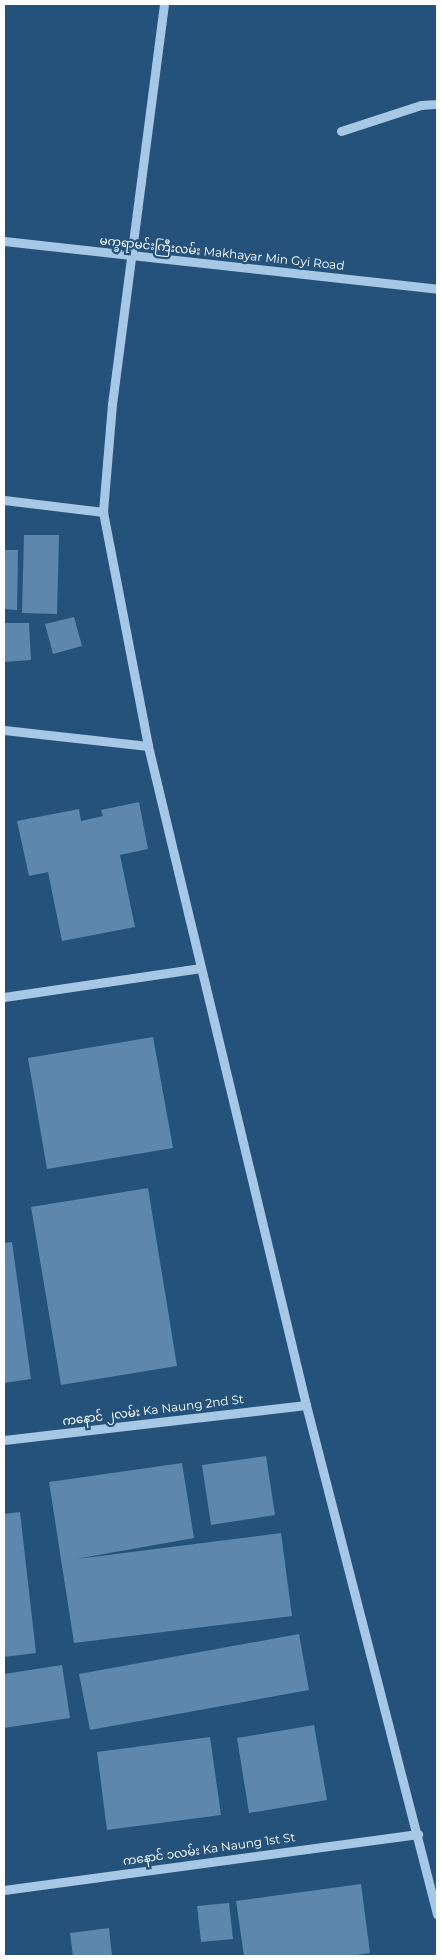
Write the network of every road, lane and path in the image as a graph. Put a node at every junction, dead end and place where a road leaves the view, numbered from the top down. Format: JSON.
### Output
{"nodes":[{"id":1,"x":164,"y":4,"type":"edge"},
{"id":2,"x":437,"y":104,"type":"edge"},
{"id":3,"x":341,"y":131,"type":"dead end"},
{"id":4,"x":4,"y":241,"type":"edge"},
{"id":5,"x":133,"y":256,"type":"junction"},
{"id":6,"x":437,"y":289,"type":"edge"},
{"id":7,"x":4,"y":500,"type":"edge"},
{"id":8,"x":103,"y":512,"type":"junction"},
{"id":9,"x":4,"y":730,"type":"edge"},
{"id":10,"x":148,"y":746,"type":"junction"},
{"id":11,"x":201,"y":968,"type":"junction"},
{"id":12,"x":4,"y":997,"type":"edge"},
{"id":13,"x":306,"y":1405,"type":"junction"},
{"id":14,"x":4,"y":1440,"type":"edge"},
{"id":15,"x":418,"y":1834,"type":"junction"},
{"id":16,"x":4,"y":1890,"type":"edge"},
{"id":17,"x":437,"y":1914,"type":"edge"}],
"edges":[{"from":1,"to":5,"type":"street"},
{"from":2,"to":3,"type":"street"},
{"from":4,"to":5,"type":"street","name":"မက္ခရာမင်းကြီးလမ်း Makhayar Min Gyi Road"},
{"from":5,"to":6,"type":"street","name":"မက္ခရာမင်းကြီးလမ်း Makhayar Min Gyi Road"},
{"from":5,"to":8,"type":"street"},
{"from":7,"to":8,"type":"street"},
{"from":8,"to":10,"type":"street"},
{"from":9,"to":10,"type":"street"},
{"from":10,"to":11,"type":"street"},
{"from":11,"to":12,"type":"street"},
{"from":11,"to":13,"type":"street"},
{"from":13,"to":14,"type":"street","name":"ကနောင် ၂လမ်း Ka Naung 2nd St"},
{"from":13,"to":15,"type":"street"},
{"from":15,"to":16,"type":"street","name":"ကနောင် ၁လမ်း Ka Naung 1st St"},
{"from":15,"to":17,"type":"street"}]}
